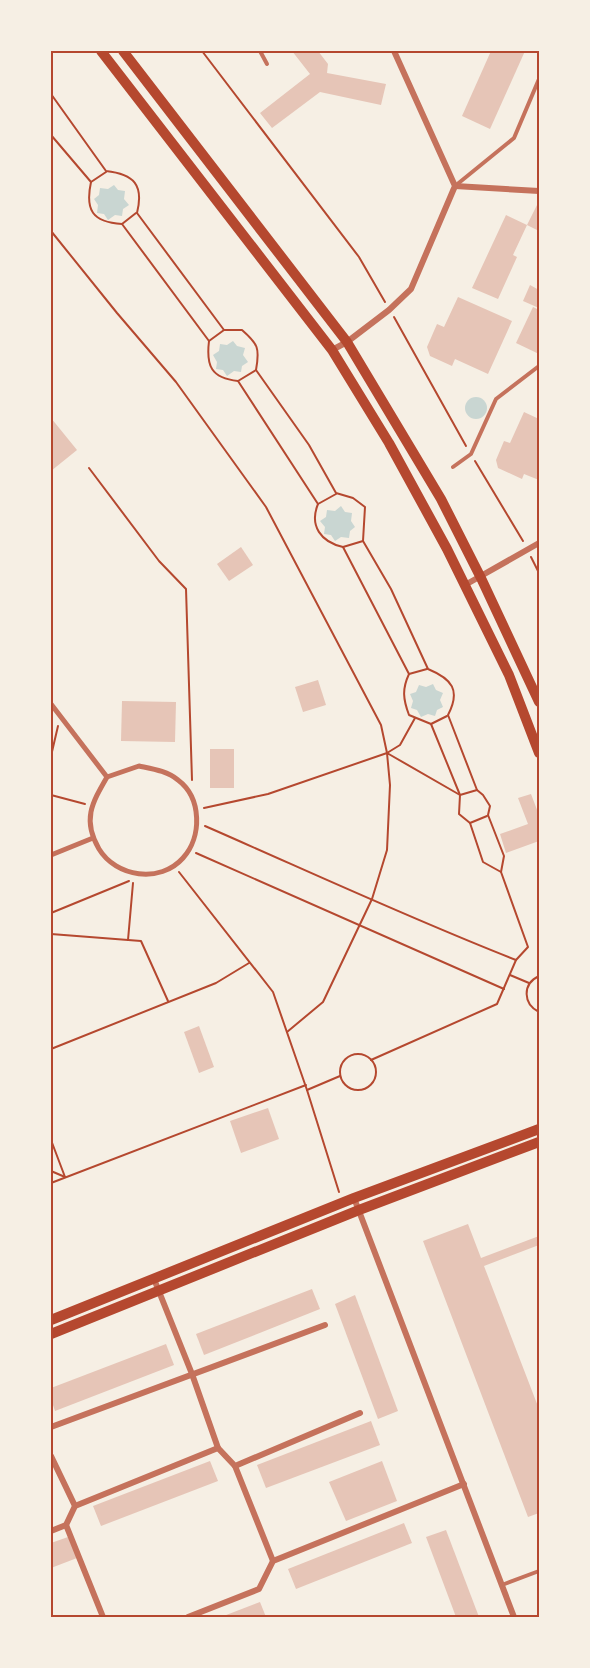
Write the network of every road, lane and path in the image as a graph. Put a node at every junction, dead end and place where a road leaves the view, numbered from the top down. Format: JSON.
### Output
{"nodes":[{"id":1,"x":101,"y":51,"type":"edge"},
{"id":2,"x":123,"y":51,"type":"edge"},
{"id":3,"x":260,"y":51,"type":"edge"},
{"id":4,"x":394,"y":51,"type":"edge"},
{"id":5,"x":267,"y":64,"type":"dead end"},
{"id":6,"x":539,"y":79,"type":"edge"},
{"id":7,"x":51,"y":94,"type":"edge"},
{"id":8,"x":51,"y":135,"type":"edge"},
{"id":9,"x":106,"y":171,"type":"junction"},
{"id":10,"x":91,"y":182,"type":"junction"},
{"id":11,"x":454,"y":186,"type":"junction"},
{"id":12,"x":539,"y":191,"type":"edge"},
{"id":13,"x":137,"y":213,"type":"junction"},
{"id":14,"x":122,"y":224,"type":"junction"},
{"id":15,"x":51,"y":231,"type":"edge"},
{"id":16,"x":224,"y":330,"type":"junction"},
{"id":17,"x":209,"y":341,"type":"junction"},
{"id":18,"x":347,"y":342,"type":"junction"},
{"id":19,"x":332,"y":351,"type":"junction"},
{"id":20,"x":539,"y":366,"type":"edge"},
{"id":21,"x":256,"y":370,"type":"junction"},
{"id":22,"x":238,"y":381,"type":"junction"},
{"id":23,"x":453,"y":467,"type":"dead end"},
{"id":24,"x":89,"y":468,"type":"dead end"},
{"id":25,"x":336,"y":494,"type":"junction"},
{"id":26,"x":318,"y":504,"type":"junction"},
{"id":27,"x":363,"y":541,"type":"junction"},
{"id":28,"x":539,"y":543,"type":"edge"},
{"id":29,"x":343,"y":547,"type":"junction"},
{"id":30,"x":481,"y":578,"type":"junction"},
{"id":31,"x":465,"y":585,"type":"junction"},
{"id":32,"x":428,"y":669,"type":"junction"},
{"id":33,"x":409,"y":674,"type":"junction"},
{"id":34,"x":539,"y":702,"type":"edge"},
{"id":35,"x":51,"y":704,"type":"edge"},
{"id":36,"x":60,"y":716,"type":"junction"},
{"id":37,"x":448,"y":716,"type":"junction"},
{"id":38,"x":416,"y":717,"type":"junction"},
{"id":39,"x":430,"y":724,"type":"junction"},
{"id":40,"x":387,"y":753,"type":"junction"},
{"id":41,"x":539,"y":753,"type":"edge"},
{"id":42,"x":51,"y":756,"type":"edge"},
{"id":43,"x":107,"y":777,"type":"junction"},
{"id":44,"x":477,"y":790,"type":"junction"},
{"id":45,"x":51,"y":795,"type":"edge"},
{"id":46,"x":460,"y":795,"type":"junction"},
{"id":47,"x":192,"y":798,"type":"junction"},
{"id":48,"x":91,"y":806,"type":"junction"},
{"id":49,"x":196,"y":810,"type":"junction"},
{"id":50,"x":488,"y":815,"type":"junction"},
{"id":51,"x":197,"y":823,"type":"junction"},
{"id":52,"x":470,"y":823,"type":"junction"},
{"id":53,"x":93,"y":838,"type":"junction"},
{"id":54,"x":188,"y":849,"type":"junction"},
{"id":55,"x":51,"y":855,"type":"edge"},
{"id":56,"x":173,"y":865,"type":"junction"},
{"id":57,"x":501,"y":872,"type":"junction"},
{"id":58,"x":372,"y":899,"type":"junction"},
{"id":59,"x":51,"y":913,"type":"edge"},
{"id":60,"x":360,"y":926,"type":"junction"},
{"id":61,"x":51,"y":934,"type":"edge"},
{"id":62,"x":128,"y":940,"type":"junction"},
{"id":63,"x":516,"y":960,"type":"junction"},
{"id":64,"x":250,"y":963,"type":"junction"},
{"id":65,"x":510,"y":975,"type":"junction"},
{"id":66,"x":539,"y":976,"type":"edge"},
{"id":67,"x":529,"y":983,"type":"junction"},
{"id":68,"x":504,"y":989,"type":"junction"},
{"id":69,"x":168,"y":1002,"type":"junction"},
{"id":70,"x":539,"y":1012,"type":"edge"},
{"id":71,"x":287,"y":1032,"type":"junction"},
{"id":72,"x":51,"y":1049,"type":"edge"},
{"id":73,"x":371,"y":1060,"type":"junction"},
{"id":74,"x":340,"y":1076,"type":"junction"},
{"id":75,"x":306,"y":1085,"type":"junction"},
{"id":76,"x":307,"y":1090,"type":"junction"},
{"id":77,"x":539,"y":1129,"type":"edge"},
{"id":78,"x":51,"y":1140,"type":"edge"},
{"id":79,"x":539,"y":1142,"type":"edge"},
{"id":80,"x":51,"y":1171,"type":"edge"},
{"id":81,"x":65,"y":1177,"type":"junction"},
{"id":82,"x":51,"y":1183,"type":"edge"},
{"id":83,"x":354,"y":1197,"type":"junction"},
{"id":84,"x":342,"y":1203,"type":"junction"},
{"id":85,"x":359,"y":1210,"type":"junction"},
{"id":86,"x":154,"y":1279,"type":"junction"},
{"id":87,"x":159,"y":1292,"type":"junction"},
{"id":88,"x":51,"y":1320,"type":"edge"},
{"id":89,"x":325,"y":1325,"type":"dead end"},
{"id":90,"x":51,"y":1334,"type":"edge"},
{"id":91,"x":192,"y":1374,"type":"junction"},
{"id":92,"x":360,"y":1413,"type":"dead end"},
{"id":93,"x":51,"y":1427,"type":"edge"},
{"id":94,"x":218,"y":1448,"type":"junction"},
{"id":95,"x":51,"y":1456,"type":"edge"},
{"id":96,"x":235,"y":1466,"type":"junction"},
{"id":97,"x":464,"y":1484,"type":"junction"},
{"id":98,"x":75,"y":1506,"type":"junction"},
{"id":99,"x":66,"y":1525,"type":"junction"},
{"id":100,"x":51,"y":1531,"type":"edge"},
{"id":101,"x":273,"y":1561,"type":"junction"},
{"id":102,"x":539,"y":1571,"type":"edge"},
{"id":103,"x":501,"y":1585,"type":"junction"},
{"id":104,"x":104,"y":1617,"type":"edge"},
{"id":105,"x":188,"y":1617,"type":"edge"},
{"id":106,"x":514,"y":1617,"type":"edge"}],
"edges":[{"from":1,"to":19,"type":"main road"},
{"from":2,"to":18,"type":"main road"},
{"from":3,"to":5,"type":"lane"},
{"from":4,"to":11,"type":"street"},
{"from":6,"to":11,"type":"lane"},
{"from":7,"to":9,"type":"path"},
{"from":8,"to":10,"type":"path"},
{"from":9,"to":10,"type":"path"},
{"from":9,"to":13,"type":"path"},
{"from":10,"to":14,"type":"path"},
{"from":11,"to":12,"type":"street"},
{"from":11,"to":18,"type":"street"},
{"from":13,"to":14,"type":"path"},
{"from":13,"to":16,"type":"path"},
{"from":14,"to":17,"type":"path"},
{"from":15,"to":40,"type":"path"},
{"from":16,"to":17,"type":"path"},
{"from":16,"to":21,"type":"path"},
{"from":17,"to":22,"type":"path"},
{"from":18,"to":19,"type":"street"},
{"from":18,"to":30,"type":"main road"},
{"from":19,"to":31,"type":"main road"},
{"from":20,"to":23,"type":"lane"},
{"from":21,"to":22,"type":"path"},
{"from":21,"to":25,"type":"path"},
{"from":22,"to":26,"type":"path"},
{"from":24,"to":47,"type":"path"},
{"from":25,"to":26,"type":"path"},
{"from":25,"to":27,"type":"path"},
{"from":26,"to":29,"type":"path"},
{"from":27,"to":29,"type":"path"},
{"from":27,"to":32,"type":"path"},
{"from":28,"to":30,"type":"street"},
{"from":29,"to":33,"type":"path"},
{"from":30,"to":31,"type":"street"},
{"from":30,"to":34,"type":"main road"},
{"from":31,"to":41,"type":"main road"},
{"from":32,"to":33,"type":"path"},
{"from":32,"to":37,"type":"path"},
{"from":33,"to":38,"type":"path"},
{"from":35,"to":36,"type":"street"},
{"from":36,"to":42,"type":"path"},
{"from":36,"to":43,"type":"street"},
{"from":37,"to":39,"type":"path"},
{"from":37,"to":44,"type":"path"},
{"from":38,"to":39,"type":"path"},
{"from":38,"to":40,"type":"path"},
{"from":39,"to":46,"type":"path"},
{"from":40,"to":46,"type":"path"},
{"from":40,"to":49,"type":"path"},
{"from":40,"to":58,"type":"path"},
{"from":43,"to":47,"type":"street"},
{"from":43,"to":48,"type":"street"},
{"from":44,"to":46,"type":"path"},
{"from":44,"to":50,"type":"path"},
{"from":45,"to":48,"type":"path"},
{"from":46,"to":52,"type":"path"},
{"from":47,"to":49,"type":"street"},
{"from":48,"to":53,"type":"street"},
{"from":49,"to":51,"type":"street"},
{"from":50,"to":52,"type":"path"},
{"from":50,"to":57,"type":"path"},
{"from":51,"to":54,"type":"street"},
{"from":51,"to":58,"type":"path"},
{"from":52,"to":57,"type":"path"},
{"from":53,"to":55,"type":"street"},
{"from":53,"to":56,"type":"street"},
{"from":54,"to":56,"type":"street"},
{"from":54,"to":60,"type":"path"},
{"from":56,"to":64,"type":"path"},
{"from":57,"to":63,"type":"path"},
{"from":58,"to":60,"type":"path"},
{"from":58,"to":63,"type":"path"},
{"from":59,"to":62,"type":"path"},
{"from":60,"to":68,"type":"path"},
{"from":60,"to":71,"type":"path"},
{"from":61,"to":62,"type":"path"},
{"from":62,"to":69,"type":"path"},
{"from":63,"to":65,"type":"path"},
{"from":64,"to":69,"type":"path"},
{"from":64,"to":71,"type":"path"},
{"from":65,"to":67,"type":"path"},
{"from":65,"to":68,"type":"path"},
{"from":66,"to":67,"type":"path"},
{"from":67,"to":70,"type":"path"},
{"from":68,"to":73,"type":"path"},
{"from":69,"to":72,"type":"path"},
{"from":71,"to":75,"type":"path"},
{"from":73,"to":74,"type":"path"},
{"from":73,"to":74,"type":"path"},
{"from":74,"to":76,"type":"path"},
{"from":75,"to":76,"type":"path"},
{"from":75,"to":81,"type":"path"},
{"from":76,"to":84,"type":"path"},
{"from":77,"to":83,"type":"main road"},
{"from":78,"to":81,"type":"path"},
{"from":79,"to":85,"type":"main road"},
{"from":80,"to":81,"type":"path"},
{"from":81,"to":82,"type":"path"},
{"from":83,"to":84,"type":"main road"},
{"from":83,"to":85,"type":"street"},
{"from":84,"to":86,"type":"main road"},
{"from":85,"to":87,"type":"main road"},
{"from":85,"to":97,"type":"street"},
{"from":86,"to":87,"type":"street"},
{"from":86,"to":88,"type":"main road"},
{"from":87,"to":90,"type":"main road"},
{"from":87,"to":91,"type":"street"},
{"from":89,"to":91,"type":"street"},
{"from":91,"to":93,"type":"street"},
{"from":91,"to":94,"type":"street"},
{"from":92,"to":96,"type":"street"},
{"from":94,"to":96,"type":"street"},
{"from":94,"to":98,"type":"street"},
{"from":95,"to":98,"type":"street"},
{"from":96,"to":101,"type":"street"},
{"from":97,"to":101,"type":"street"},
{"from":97,"to":103,"type":"street"},
{"from":98,"to":99,"type":"street"},
{"from":99,"to":100,"type":"street"},
{"from":99,"to":104,"type":"street"},
{"from":101,"to":105,"type":"street"},
{"from":102,"to":103,"type":"lane"},
{"from":103,"to":106,"type":"street"}]}
